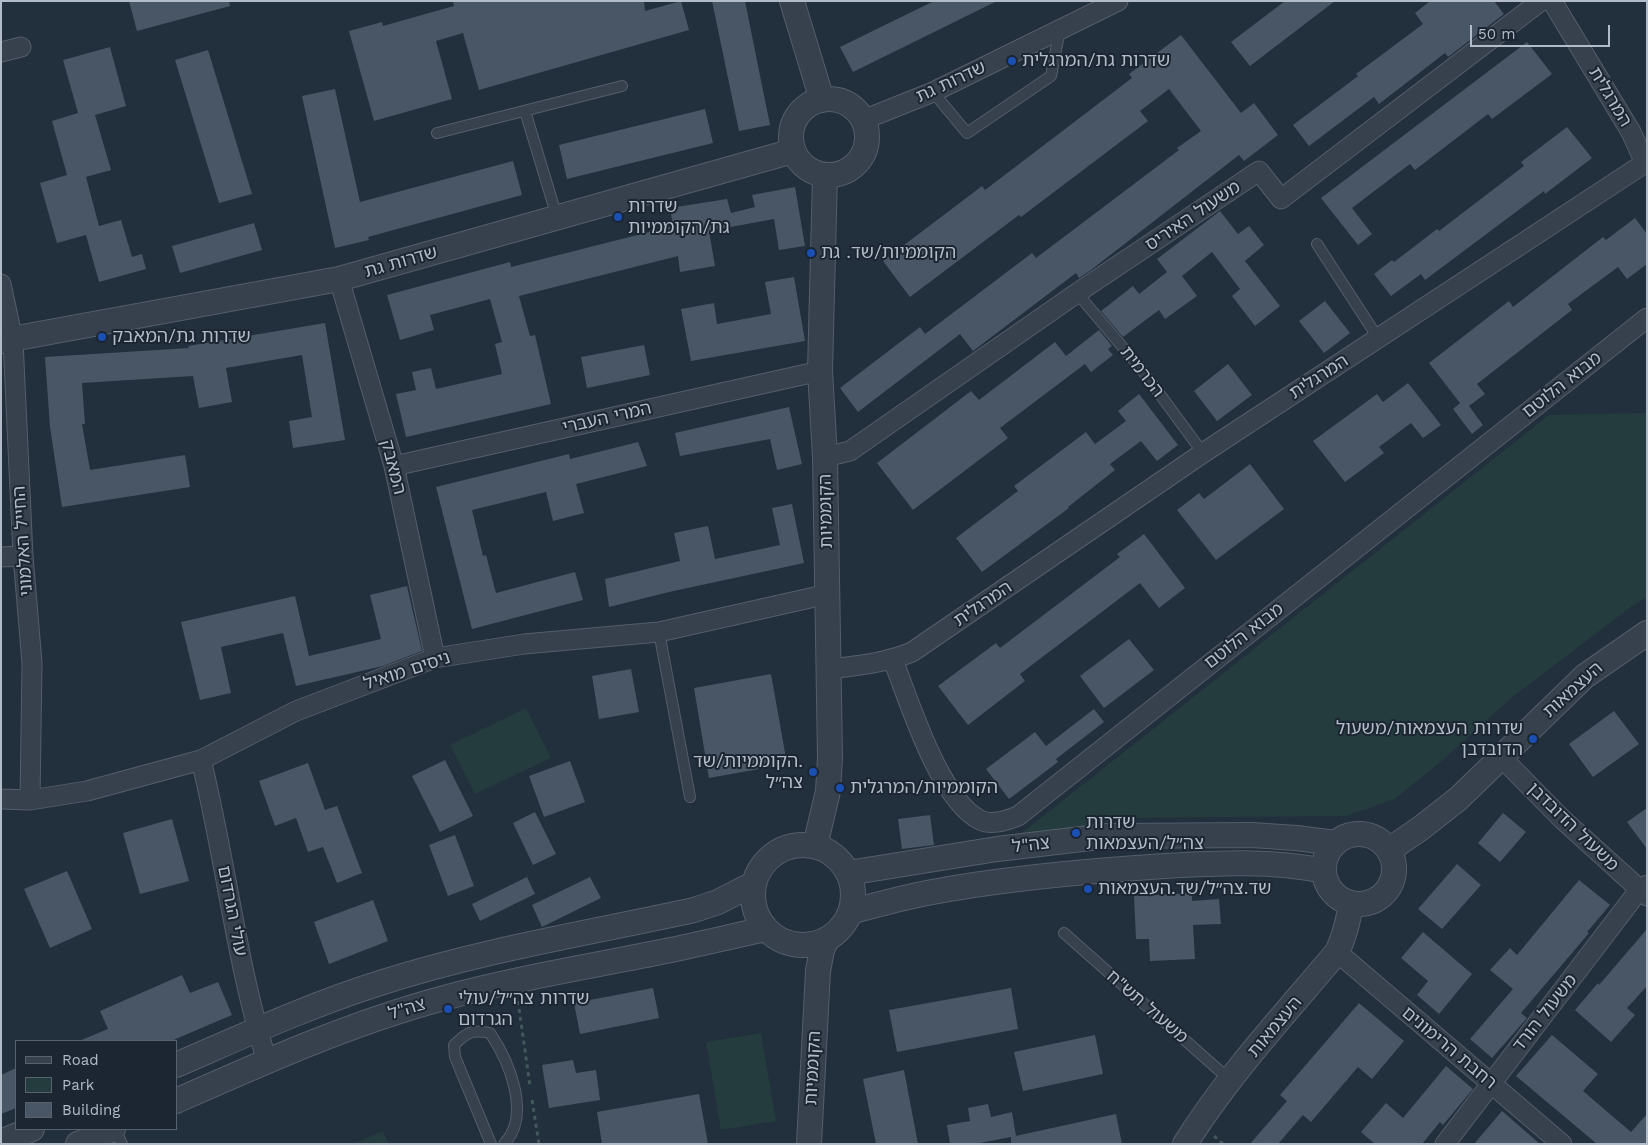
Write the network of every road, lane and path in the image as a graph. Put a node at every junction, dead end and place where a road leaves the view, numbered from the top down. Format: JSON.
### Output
{"nodes":[{"id":1,"x":792,"y":1,"type":"edge"},
{"id":2,"x":1118,"y":1,"type":"edge"},
{"id":3,"x":1541,"y":1,"type":"edge"},
{"id":4,"x":1552,"y":1,"type":"edge"},
{"id":5,"x":1060,"y":29,"type":"junction"},
{"id":6,"x":21,"y":47,"type":"dead end"},
{"id":7,"x":1,"y":52,"type":"edge"},
{"id":8,"x":622,"y":86,"type":"dead end"},
{"id":9,"x":932,"y":92,"type":"junction"},
{"id":10,"x":822,"y":100,"type":"junction"},
{"id":11,"x":525,"y":111,"type":"junction"},
{"id":12,"x":863,"y":120,"type":"junction"},
{"id":13,"x":437,"y":133,"type":"dead end"},
{"id":14,"x":792,"y":151,"type":"junction"},
{"id":15,"x":825,"y":176,"type":"junction"},
{"id":16,"x":558,"y":216,"type":"junction"},
{"id":17,"x":1317,"y":244,"type":"dead end"},
{"id":18,"x":339,"y":279,"type":"junction"},
{"id":19,"x":1,"y":284,"type":"edge"},
{"id":20,"x":1077,"y":293,"type":"junction"},
{"id":21,"x":1647,"y":318,"type":"edge"},
{"id":22,"x":1378,"y":338,"type":"junction"},
{"id":23,"x":7,"y":340,"type":"edge"},
{"id":24,"x":820,"y":371,"type":"junction"},
{"id":25,"x":1203,"y":453,"type":"junction"},
{"id":26,"x":825,"y":457,"type":"junction"},
{"id":27,"x":394,"y":466,"type":"junction"},
{"id":28,"x":23,"y":556,"type":"junction"},
{"id":29,"x":1,"y":558,"type":"edge"},
{"id":30,"x":828,"y":594,"type":"junction"},
{"id":31,"x":659,"y":632,"type":"junction"},
{"id":32,"x":1647,"y":633,"type":"edge"},
{"id":33,"x":435,"y":658,"type":"junction"},
{"id":34,"x":893,"y":660,"type":"junction"},
{"id":35,"x":828,"y":669,"type":"junction"},
{"id":36,"x":1501,"y":757,"type":"junction"},
{"id":37,"x":201,"y":760,"type":"junction"},
{"id":38,"x":690,"y":797,"type":"dead end"},
{"id":39,"x":1,"y":799,"type":"edge"},
{"id":40,"x":30,"y":800,"type":"junction"},
{"id":41,"x":1336,"y":843,"type":"junction"},
{"id":42,"x":815,"y":846,"type":"junction"},
{"id":43,"x":1389,"y":850,"type":"junction"},
{"id":44,"x":1324,"y":871,"type":"junction"},
{"id":45,"x":848,"y":873,"type":"junction"},
{"id":46,"x":753,"y":884,"type":"junction"},
{"id":47,"x":1644,"y":890,"type":"edge"},
{"id":48,"x":1351,"y":904,"type":"junction"},
{"id":49,"x":850,"y":912,"type":"junction"},
{"id":50,"x":766,"y":929,"type":"junction"},
{"id":51,"x":1064,"y":933,"type":"dead end"},
{"id":52,"x":827,"y":939,"type":"junction"},
{"id":53,"x":787,"y":942,"type":"junction"},
{"id":54,"x":1337,"y":952,"type":"junction"},
{"id":55,"x":515,"y":980,"type":"junction"},
{"id":56,"x":817,"y":993,"type":"junction"},
{"id":57,"x":257,"y":1030,"type":"junction"},
{"id":58,"x":267,"y":1061,"type":"junction"},
{"id":59,"x":178,"y":1064,"type":"edge"},
{"id":60,"x":1231,"y":1080,"type":"junction"},
{"id":61,"x":1491,"y":1083,"type":"junction"},
{"id":62,"x":178,"y":1100,"type":"edge"},
{"id":63,"x":30,"y":1130,"type":"edge"},
{"id":64,"x":112,"y":1130,"type":"edge"},
{"id":65,"x":115,"y":1130,"type":"edge"},
{"id":66,"x":1,"y":1142,"type":"edge"},
{"id":67,"x":78,"y":1144,"type":"edge"},
{"id":68,"x":122,"y":1144,"type":"edge"},
{"id":69,"x":491,"y":1144,"type":"edge"},
{"id":70,"x":504,"y":1144,"type":"edge"},
{"id":71,"x":539,"y":1144,"type":"edge"},
{"id":72,"x":809,"y":1144,"type":"edge"},
{"id":73,"x":1185,"y":1144,"type":"edge"},
{"id":74,"x":1445,"y":1144,"type":"edge"},
{"id":75,"x":1562,"y":1144,"type":"edge"}],
"edges":[{"from":1,"to":10,"type":"street"},
{"from":2,"to":5,"type":"street","name":"שדרות גת"},
{"from":3,"to":20,"type":"street","name":"משעול האיריס"},
{"from":4,"to":22,"type":"street","name":"המרגלית"},
{"from":5,"to":9,"type":"street","name":"שדרות גת"},
{"from":5,"to":9,"type":"lane"},
{"from":6,"to":7,"type":"street"},
{"from":8,"to":11,"type":"lane"},
{"from":9,"to":12,"type":"street","name":"שדרות גת"},
{"from":10,"to":12,"type":"street"},
{"from":10,"to":14,"type":"street"},
{"from":11,"to":13,"type":"lane"},
{"from":11,"to":16,"type":"lane"},
{"from":12,"to":15,"type":"street"},
{"from":14,"to":15,"type":"street"},
{"from":14,"to":16,"type":"street","name":"שדרות גת"},
{"from":15,"to":24,"type":"street","name":"הקוממיות"},
{"from":16,"to":18,"type":"street","name":"שדרות גת"},
{"from":17,"to":22,"type":"lane"},
{"from":18,"to":23,"type":"street","name":"שדרות גת"},
{"from":18,"to":27,"type":"street","name":"המאבק"},
{"from":19,"to":23,"type":"street","name":"החייל האלמוני"},
{"from":20,"to":25,"type":"lane","name":"הכרמית"},
{"from":20,"to":26,"type":"street","name":"משעול האיריס"},
{"from":21,"to":34,"type":"street","name":"מבוא הלוטם"},
{"from":22,"to":25,"type":"street","name":"המרגלית"},
{"from":23,"to":28,"type":"street","name":"החייל האלמוני"},
{"from":24,"to":26,"type":"street","name":"הקוממיות"},
{"from":24,"to":27,"type":"street","name":"המרי העברי"},
{"from":25,"to":34,"type":"street","name":"המרגלית"},
{"from":26,"to":30,"type":"street","name":"הקוממיות"},
{"from":27,"to":33,"type":"street","name":"המאבק"},
{"from":28,"to":29,"type":"street"},
{"from":28,"to":40,"type":"street","name":"החייל האלמוני"},
{"from":30,"to":31,"type":"street","name":"ניסים מואיל"},
{"from":30,"to":35,"type":"street","name":"הקוממיות"},
{"from":31,"to":33,"type":"street","name":"ניסים מואיל"},
{"from":31,"to":38,"type":"lane"},
{"from":32,"to":36,"type":"street","name":"העצמאות"},
{"from":33,"to":37,"type":"street","name":"ניסים מואיל"},
{"from":34,"to":35,"type":"street","name":"המרגלית"},
{"from":35,"to":42,"type":"street","name":"הקוממיות"},
{"from":36,"to":43,"type":"street","name":"העצמאות"},
{"from":36,"to":47,"type":"street","name":"משעול הדובדבן"},
{"from":37,"to":40,"type":"street","name":"ניסים מואיל"},
{"from":37,"to":57,"type":"street","name":"עולי הגרדום"},
{"from":39,"to":40,"type":"street","name":"ניסים מואיל"},
{"from":41,"to":43,"type":"street"},
{"from":41,"to":44,"type":"street"},
{"from":41,"to":45,"type":"street","name":"צה\"ל"},
{"from":42,"to":45,"type":"street"},
{"from":42,"to":46,"type":"street"},
{"from":43,"to":48,"type":"street"},
{"from":44,"to":48,"type":"street"},
{"from":44,"to":49,"type":"street","name":"צה\"ל"},
{"from":45,"to":49,"type":"street"},
{"from":46,"to":50,"type":"street"},
{"from":46,"to":57,"type":"street","name":"צה\"ל"},
{"from":47,"to":61,"type":"street","name":"משעול הורד"},
{"from":48,"to":54,"type":"street","name":"העצמאות"},
{"from":49,"to":52,"type":"street"},
{"from":50,"to":53,"type":"street"},
{"from":50,"to":55,"type":"street","name":"צה\"ל"},
{"from":51,"to":60,"type":"lane","name":"משעול תש\"ח"},
{"from":52,"to":53,"type":"street"},
{"from":52,"to":56,"type":"street","name":"הקוממיות"},
{"from":53,"to":56,"type":"street","name":"הקוממיות"},
{"from":54,"to":60,"type":"street","name":"העצמאות"},
{"from":54,"to":61,"type":"street","name":"רחבת הרימונים"},
{"from":55,"to":58,"type":"street","name":"צה\"ל"},
{"from":55,"to":71,"type":"path"},
{"from":56,"to":72,"type":"street","name":"הקוממיות"},
{"from":57,"to":58,"type":"street","name":"עולי הגרדום"},
{"from":57,"to":59,"type":"street","name":"צה\"ל"},
{"from":58,"to":62,"type":"street","name":"צה\"ל"},
{"from":60,"to":73,"type":"street","name":"העצמאות"},
{"from":61,"to":74,"type":"street","name":"משעול הורד"},
{"from":61,"to":75,"type":"street","name":"רחבת הרימונים"},
{"from":63,"to":66,"type":"street"},
{"from":64,"to":67,"type":"street"},
{"from":65,"to":68,"type":"lane"},
{"from":69,"to":70,"type":"lane"}]}
